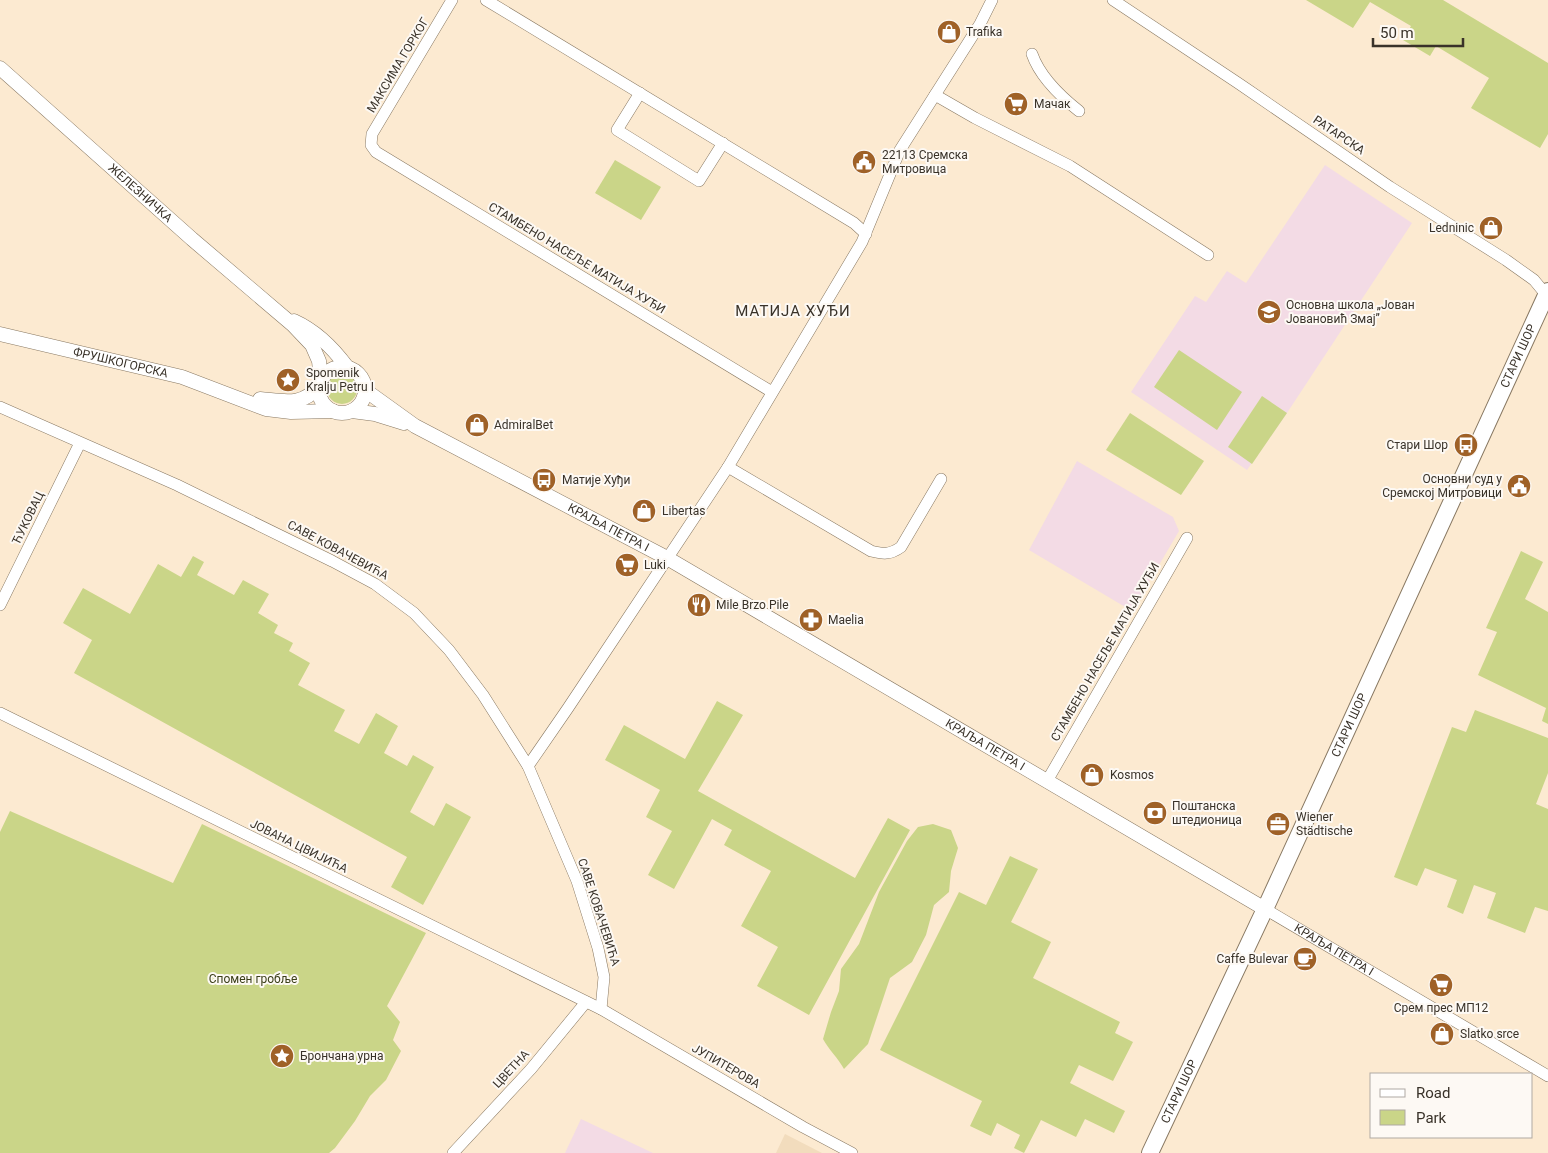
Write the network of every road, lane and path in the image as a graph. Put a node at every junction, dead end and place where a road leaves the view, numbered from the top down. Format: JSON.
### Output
{"nodes":[{"id":1,"x":452,"y":0,"type":"edge"},
{"id":2,"x":486,"y":0,"type":"edge"},
{"id":3,"x":986,"y":0,"type":"edge"},
{"id":4,"x":992,"y":0,"type":"edge"},
{"id":5,"x":1113,"y":0,"type":"edge"},
{"id":6,"x":980,"y":24,"type":"junction"},
{"id":7,"x":1032,"y":54,"type":"dead end"},
{"id":8,"x":0,"y":68,"type":"edge"},
{"id":9,"x":640,"y":93,"type":"junction"},
{"id":10,"x":935,"y":95,"type":"junction"},
{"id":11,"x":1079,"y":110,"type":"dead end"},
{"id":12,"x":723,"y":143,"type":"junction"},
{"id":13,"x":371,"y":145,"type":"joint"},
{"id":14,"x":866,"y":234,"type":"junction"},
{"id":15,"x":1208,"y":255,"type":"dead end"},
{"id":16,"x":1547,"y":294,"type":"edge"},
{"id":17,"x":282,"y":315,"type":"junction"},
{"id":18,"x":1,"y":336,"type":"edge"},
{"id":19,"x":347,"y":367,"type":"junction"},
{"id":20,"x":320,"y":383,"type":"junction"},
{"id":21,"x":365,"y":390,"type":"junction"},
{"id":22,"x":772,"y":392,"type":"junction"},
{"id":23,"x":239,"y":397,"type":"junction"},
{"id":24,"x":0,"y":407,"type":"edge"},
{"id":25,"x":352,"y":410,"type":"junction"},
{"id":26,"x":334,"y":411,"type":"junction"},
{"id":27,"x":415,"y":426,"type":"junction"},
{"id":28,"x":80,"y":443,"type":"junction"},
{"id":29,"x":728,"y":466,"type":"junction"},
{"id":30,"x":941,"y":479,"type":"dead end"},
{"id":31,"x":1187,"y":538,"type":"dead end"},
{"id":32,"x":667,"y":558,"type":"junction"},
{"id":33,"x":0,"y":605,"type":"edge"},
{"id":34,"x":0,"y":713,"type":"edge"},
{"id":35,"x":528,"y":766,"type":"junction"},
{"id":36,"x":1047,"y":781,"type":"junction"},
{"id":37,"x":1265,"y":909,"type":"junction"},
{"id":38,"x":586,"y":1002,"type":"junction"},
{"id":39,"x":601,"y":1009,"type":"junction"},
{"id":40,"x":1548,"y":1076,"type":"edge"},
{"id":41,"x":452,"y":1153,"type":"edge"},
{"id":42,"x":852,"y":1153,"type":"edge"},
{"id":43,"x":1150,"y":1153,"type":"edge"}],
"edges":[{"from":1,"to":13,"type":"street","name":"МАКСИМА ГОРКОГ"},
{"from":2,"to":9,"type":"street"},
{"from":3,"to":6,"type":"street"},
{"from":4,"to":6,"type":"street"},
{"from":5,"to":16,"type":"street","name":"РАТАРСКА"},
{"from":6,"to":10,"type":"street"},
{"from":7,"to":11,"type":"street"},
{"from":8,"to":17,"type":"street","name":"ЖЕЛЕЗНИЧКА"},
{"from":9,"to":12,"type":"street"},
{"from":9,"to":12,"type":"street"},
{"from":10,"to":14,"type":"street"},
{"from":10,"to":15,"type":"street"},
{"from":12,"to":14,"type":"street"},
{"from":13,"to":22,"type":"street","name":"СТАМБЕНО НАСЕЉЕ МАТИЈА ХУЂИ"},
{"from":14,"to":22,"type":"street"},
{"from":16,"to":37,"type":"main road","name":"СТАРИ ШОР"},
{"from":17,"to":19,"type":"street","name":"ЖЕЛЕЗНИЧКА"},
{"from":17,"to":20,"type":"street","name":"ЖЕЛЕЗНИЧКА"},
{"from":18,"to":23,"type":"street","name":"ФРУШКОГОРСКА"},
{"from":19,"to":20,"type":"street"},
{"from":19,"to":21,"type":"street"},
{"from":20,"to":23,"type":"street","name":"ФРУШКОГОРСКА"},
{"from":20,"to":26,"type":"street"},
{"from":21,"to":25,"type":"street"},
{"from":21,"to":27,"type":"street","name":"КРАЉА ПЕТРА I"},
{"from":22,"to":29,"type":"street"},
{"from":23,"to":26,"type":"street","name":"ФРУШКОГОРСКА"},
{"from":24,"to":28,"type":"street","name":"САВЕ КОВАЧЕВИЋА"},
{"from":25,"to":26,"type":"street"},
{"from":25,"to":27,"type":"street","name":"КРАЉА ПЕТРА I"},
{"from":27,"to":32,"type":"street","name":"КРАЉА ПЕТРА I"},
{"from":28,"to":33,"type":"street","name":"ЋУКОВАЦ"},
{"from":28,"to":35,"type":"street","name":"САВЕ КОВАЧЕВИЋА"},
{"from":29,"to":30,"type":"street"},
{"from":29,"to":32,"type":"street"},
{"from":31,"to":36,"type":"street","name":"СТАМБЕНО НАСЕЉЕ МАТИЈА ХУЂИ"},
{"from":32,"to":35,"type":"street"},
{"from":32,"to":36,"type":"street","name":"КРАЉА ПЕТРА I"},
{"from":34,"to":38,"type":"street","name":"ЈОВАНА ЦВИЈИЋА"},
{"from":35,"to":39,"type":"street","name":"САВЕ КОВАЧЕВИЋА"},
{"from":36,"to":37,"type":"street","name":"КРАЉА ПЕТРА I"},
{"from":37,"to":40,"type":"street","name":"КРАЉА ПЕТРА I"},
{"from":37,"to":43,"type":"main road","name":"СТАРИ ШОР"},
{"from":38,"to":39,"type":"street","name":"ЈУПИТЕРОВА"},
{"from":38,"to":41,"type":"street","name":"ЦВЕТНА"},
{"from":39,"to":42,"type":"street","name":"ЈУПИТЕРОВА"}]}
